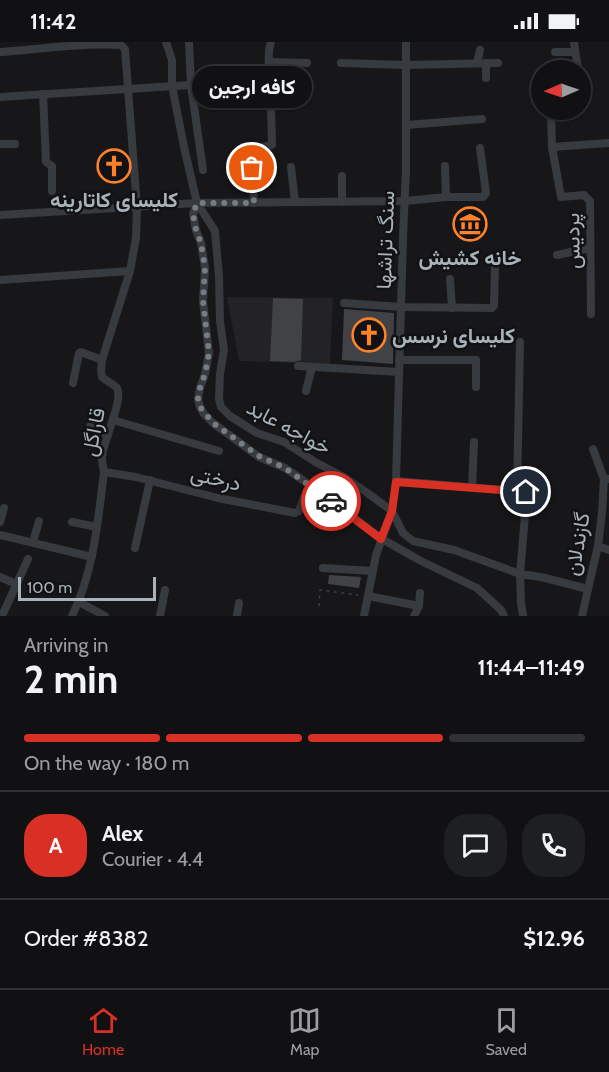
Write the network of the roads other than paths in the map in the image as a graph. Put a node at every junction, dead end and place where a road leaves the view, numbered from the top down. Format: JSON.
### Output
{"nodes":[{"id":1,"x":189,"y":42,"type":"edge"},
{"id":2,"x":271,"y":42,"type":"edge"},
{"id":3,"x":406,"y":42,"type":"edge"},
{"id":4,"x":574,"y":42,"type":"edge"},
{"id":5,"x":168,"y":43,"type":"edge"},
{"id":6,"x":480,"y":50,"type":"dead end"},
{"id":7,"x":0,"y":52,"type":"edge"},
{"id":8,"x":555,"y":52,"type":"dead end"},
{"id":9,"x":575,"y":52,"type":"junction"},
{"id":10,"x":576,"y":60,"type":"edge"},
{"id":11,"x":269,"y":62,"type":"junction"},
{"id":12,"x":307,"y":63,"type":"dead end"},
{"id":13,"x":341,"y":63,"type":"dead end"},
{"id":14,"x":482,"y":63,"type":"junction"},
{"id":15,"x":498,"y":63,"type":"dead end"},
{"id":16,"x":406,"y":65,"type":"junction"},
{"id":17,"x":486,"y":78,"type":"dead end"},
{"id":18,"x":268,"y":84,"type":"dead end"},
{"id":19,"x":191,"y":85,"type":"junction"},
{"id":20,"x":172,"y":86,"type":"junction"},
{"id":21,"x":128,"y":88,"type":"junction"},
{"id":22,"x":43,"y":94,"type":"junction"},
{"id":23,"x":0,"y":97,"type":"edge"},
{"id":24,"x":272,"y":107,"type":"dead end"},
{"id":25,"x":482,"y":119,"type":"dead end"},
{"id":26,"x":551,"y":120,"type":"edge"},
{"id":27,"x":406,"y":125,"type":"junction"},
{"id":28,"x":609,"y":143,"type":"edge"},
{"id":29,"x":0,"y":144,"type":"edge"},
{"id":30,"x":15,"y":144,"type":"dead end"},
{"id":31,"x":552,"y":147,"type":"junction"},
{"id":32,"x":480,"y":148,"type":"dead end"},
{"id":33,"x":445,"y":166,"type":"dead end"},
{"id":34,"x":291,"y":167,"type":"dead end"},
{"id":35,"x":203,"y":170,"type":"dead end"},
{"id":36,"x":342,"y":176,"type":"dead end"},
{"id":37,"x":52,"y":191,"type":"dead end"},
{"id":38,"x":446,"y":197,"type":"junction"},
{"id":39,"x":52,"y":201,"type":"dead end"},
{"id":40,"x":405,"y":201,"type":"junction"},
{"id":41,"x":295,"y":202,"type":"junction"},
{"id":42,"x":342,"y":202,"type":"junction"},
{"id":43,"x":197,"y":203,"type":"junction"},
{"id":44,"x":254,"y":203,"type":"junction"},
{"id":45,"x":137,"y":207,"type":"junction"},
{"id":46,"x":52,"y":212,"type":"junction"},
{"id":47,"x":0,"y":215,"type":"edge"},
{"id":48,"x":590,"y":248,"type":"junction"},
{"id":49,"x":557,"y":255,"type":"dead end"},
{"id":50,"x":495,"y":264,"type":"dead end"},
{"id":51,"x":130,"y":271,"type":"junction"},
{"id":52,"x":450,"y":279,"type":"dead end"},
{"id":53,"x":0,"y":280,"type":"edge"},
{"id":54,"x":344,"y":303,"type":"dead end"},
{"id":55,"x":401,"y":307,"type":"junction"},
{"id":56,"x":452,"y":308,"type":"junction"},
{"id":57,"x":591,"y":314,"type":"dead end"},
{"id":58,"x":520,"y":342,"type":"dead end"},
{"id":59,"x":102,"y":360,"type":"junction"},
{"id":60,"x":399,"y":360,"type":"junction"},
{"id":61,"x":298,"y":366,"type":"dead end"},
{"id":62,"x":312,"y":367,"type":"junction"},
{"id":63,"x":399,"y":372,"type":"junction"},
{"id":64,"x":73,"y":383,"type":"dead end"},
{"id":65,"x":476,"y":387,"type":"dead end"},
{"id":66,"x":306,"y":391,"type":"dead end"},
{"id":67,"x":113,"y":420,"type":"junction"},
{"id":68,"x":90,"y":426,"type":"dead end"},
{"id":69,"x":108,"y":435,"type":"junction"},
{"id":70,"x":474,"y":442,"type":"dead end"},
{"id":71,"x":592,"y":449,"type":"dead end"},
{"id":72,"x":219,"y":451,"type":"dead end"},
{"id":73,"x":104,"y":472,"type":"junction"},
{"id":74,"x":607,"y":479,"type":"edge"},
{"id":75,"x":150,"y":480,"type":"junction"},
{"id":76,"x":396,"y":482,"type":"junction"},
{"id":77,"x":472,"y":488,"type":"junction"},
{"id":78,"x":517,"y":491,"type":"junction"},
{"id":79,"x":306,"y":492,"type":"dead end"},
{"id":80,"x":4,"y":508,"type":"dead end"},
{"id":81,"x":392,"y":511,"type":"junction"},
{"id":82,"x":39,"y":521,"type":"dead end"},
{"id":83,"x":0,"y":522,"type":"edge"},
{"id":84,"x":72,"y":522,"type":"dead end"},
{"id":85,"x":97,"y":527,"type":"junction"},
{"id":86,"x":0,"y":535,"type":"edge"},
{"id":87,"x":381,"y":539,"type":"junction"},
{"id":88,"x":33,"y":542,"type":"junction"},
{"id":89,"x":598,"y":546,"type":"junction"},
{"id":90,"x":135,"y":548,"type":"dead end"},
{"id":91,"x":609,"y":550,"type":"edge"},
{"id":92,"x":92,"y":557,"type":"junction"},
{"id":93,"x":28,"y":559,"type":"dead end"},
{"id":94,"x":323,"y":568,"type":"dead end"},
{"id":95,"x":373,"y":571,"type":"junction"},
{"id":96,"x":519,"y":574,"type":"junction"},
{"id":97,"x":0,"y":577,"type":"edge"},
{"id":98,"x":16,"y":584,"type":"junction"},
{"id":99,"x":588,"y":589,"type":"junction"},
{"id":100,"x":165,"y":590,"type":"dead end"},
{"id":101,"x":420,"y":593,"type":"dead end"},
{"id":102,"x":368,"y":596,"type":"junction"},
{"id":103,"x":79,"y":602,"type":"junction"},
{"id":104,"x":239,"y":603,"type":"dead end"},
{"id":105,"x":418,"y":606,"type":"junction"},
{"id":106,"x":2,"y":616,"type":"edge"},
{"id":107,"x":72,"y":616,"type":"edge"},
{"id":108,"x":105,"y":616,"type":"edge"},
{"id":109,"x":160,"y":616,"type":"edge"},
{"id":110,"x":237,"y":616,"type":"edge"},
{"id":111,"x":364,"y":616,"type":"edge"},
{"id":112,"x":414,"y":616,"type":"edge"},
{"id":113,"x":504,"y":616,"type":"edge"},
{"id":114,"x":523,"y":616,"type":"edge"},
{"id":115,"x":582,"y":616,"type":"edge"}],
"edges":[{"from":1,"to":19,"type":"street"},
{"from":2,"to":11,"type":"street"},
{"from":3,"to":16,"type":"street","name":"سنگ تراشها"},
{"from":4,"to":9,"type":"street"},
{"from":5,"to":20,"type":"street"},
{"from":6,"to":14,"type":"street"},
{"from":7,"to":21,"type":"street"},
{"from":8,"to":9,"type":"street"},
{"from":9,"to":10,"type":"street"},
{"from":11,"to":12,"type":"street"},
{"from":11,"to":18,"type":"street"},
{"from":13,"to":16,"type":"street"},
{"from":14,"to":15,"type":"street"},
{"from":14,"to":16,"type":"street"},
{"from":14,"to":17,"type":"street"},
{"from":16,"to":27,"type":"street","name":"سنگ تراشها"},
{"from":19,"to":20,"type":"street"},
{"from":19,"to":35,"type":"street"},
{"from":20,"to":21,"type":"street"},
{"from":20,"to":43,"type":"street"},
{"from":21,"to":22,"type":"street"},
{"from":21,"to":45,"type":"street"},
{"from":22,"to":23,"type":"street"},
{"from":22,"to":37,"type":"street"},
{"from":24,"to":44,"type":"street"},
{"from":25,"to":27,"type":"street"},
{"from":26,"to":31,"type":"street"},
{"from":27,"to":40,"type":"street","name":"سنگ تراشها"},
{"from":28,"to":31,"type":"street"},
{"from":29,"to":30,"type":"street"},
{"from":31,"to":48,"type":"street","name":"پردیس"},
{"from":32,"to":38,"type":"street"},
{"from":33,"to":38,"type":"street"},
{"from":34,"to":41,"type":"street"},
{"from":36,"to":42,"type":"street"},
{"from":38,"to":40,"type":"street"},
{"from":39,"to":46,"type":"street"},
{"from":40,"to":42,"type":"street"},
{"from":40,"to":55,"type":"street","name":"سنگ تراشها"},
{"from":41,"to":42,"type":"street"},
{"from":41,"to":44,"type":"street"},
{"from":43,"to":44,"type":"street"},
{"from":43,"to":45,"type":"street"},
{"from":43,"to":81,"type":"street","name":"خواجه عابد"},
{"from":43,"to":87,"type":"street","name":"خواجه عابد"},
{"from":45,"to":46,"type":"street"},
{"from":45,"to":51,"type":"street"},
{"from":46,"to":47,"type":"street"},
{"from":48,"to":49,"type":"street"},
{"from":48,"to":57,"type":"street","name":"پردیس"},
{"from":50,"to":56,"type":"street"},
{"from":51,"to":53,"type":"street"},
{"from":51,"to":59,"type":"street"},
{"from":52,"to":56,"type":"street"},
{"from":54,"to":55,"type":"street"},
{"from":55,"to":56,"type":"street"},
{"from":55,"to":60,"type":"street","name":"سنگ تراشها"},
{"from":58,"to":78,"type":"street"},
{"from":59,"to":64,"type":"street"},
{"from":59,"to":67,"type":"street","name":"قاراگل"},
{"from":60,"to":63,"type":"street","name":"سنگ تراشها"},
{"from":60,"to":65,"type":"street"},
{"from":61,"to":62,"type":"street"},
{"from":62,"to":63,"type":"street"},
{"from":62,"to":66,"type":"street"},
{"from":63,"to":76,"type":"street","name":"سنگ تراشها"},
{"from":67,"to":69,"type":"street","name":"قاراگل"},
{"from":67,"to":72,"type":"street"},
{"from":68,"to":69,"type":"street"},
{"from":69,"to":73,"type":"street","name":"قاراگل"},
{"from":70,"to":77,"type":"street"},
{"from":71,"to":74,"type":"street"},
{"from":73,"to":75,"type":"street","name":"درختی"},
{"from":73,"to":85,"type":"street","name":"قاراگل"},
{"from":74,"to":89,"type":"street","name":"گازندلان"},
{"from":75,"to":79,"type":"street","name":"درختی"},
{"from":75,"to":90,"type":"street"},
{"from":76,"to":77,"type":"street"},
{"from":76,"to":81,"type":"street","name":"سنگ تراشها"},
{"from":77,"to":78,"type":"street"},
{"from":78,"to":96,"type":"street"},
{"from":80,"to":83,"type":"street"},
{"from":81,"to":87,"type":"street","name":"سنگ تراشها"},
{"from":81,"to":96,"type":"street","name":"خواجه عابد"},
{"from":82,"to":88,"type":"street"},
{"from":84,"to":85,"type":"street"},
{"from":85,"to":92,"type":"street","name":"قاراگل"},
{"from":86,"to":88,"type":"street"},
{"from":87,"to":95,"type":"street","name":"سنگ تراشها"},
{"from":87,"to":113,"type":"street","name":"خواجه عابد"},
{"from":88,"to":92,"type":"street"},
{"from":89,"to":91,"type":"street"},
{"from":89,"to":99,"type":"street","name":"گازندلان"},
{"from":92,"to":103,"type":"street","name":"قاراگل"},
{"from":93,"to":98,"type":"street"},
{"from":94,"to":95,"type":"street"},
{"from":95,"to":102,"type":"street","name":"سنگ تراشها"},
{"from":96,"to":99,"type":"street","name":"گازندلان"},
{"from":96,"to":114,"type":"street"},
{"from":97,"to":98,"type":"street"},
{"from":98,"to":106,"type":"street"},
{"from":99,"to":115,"type":"street"},
{"from":100,"to":109,"type":"street"},
{"from":101,"to":105,"type":"street"},
{"from":102,"to":105,"type":"street"},
{"from":102,"to":111,"type":"street","name":"سنگ تراشها"},
{"from":103,"to":107,"type":"street","name":"قاراگل"},
{"from":103,"to":108,"type":"street"},
{"from":104,"to":110,"type":"street"},
{"from":105,"to":112,"type":"street"}]}
